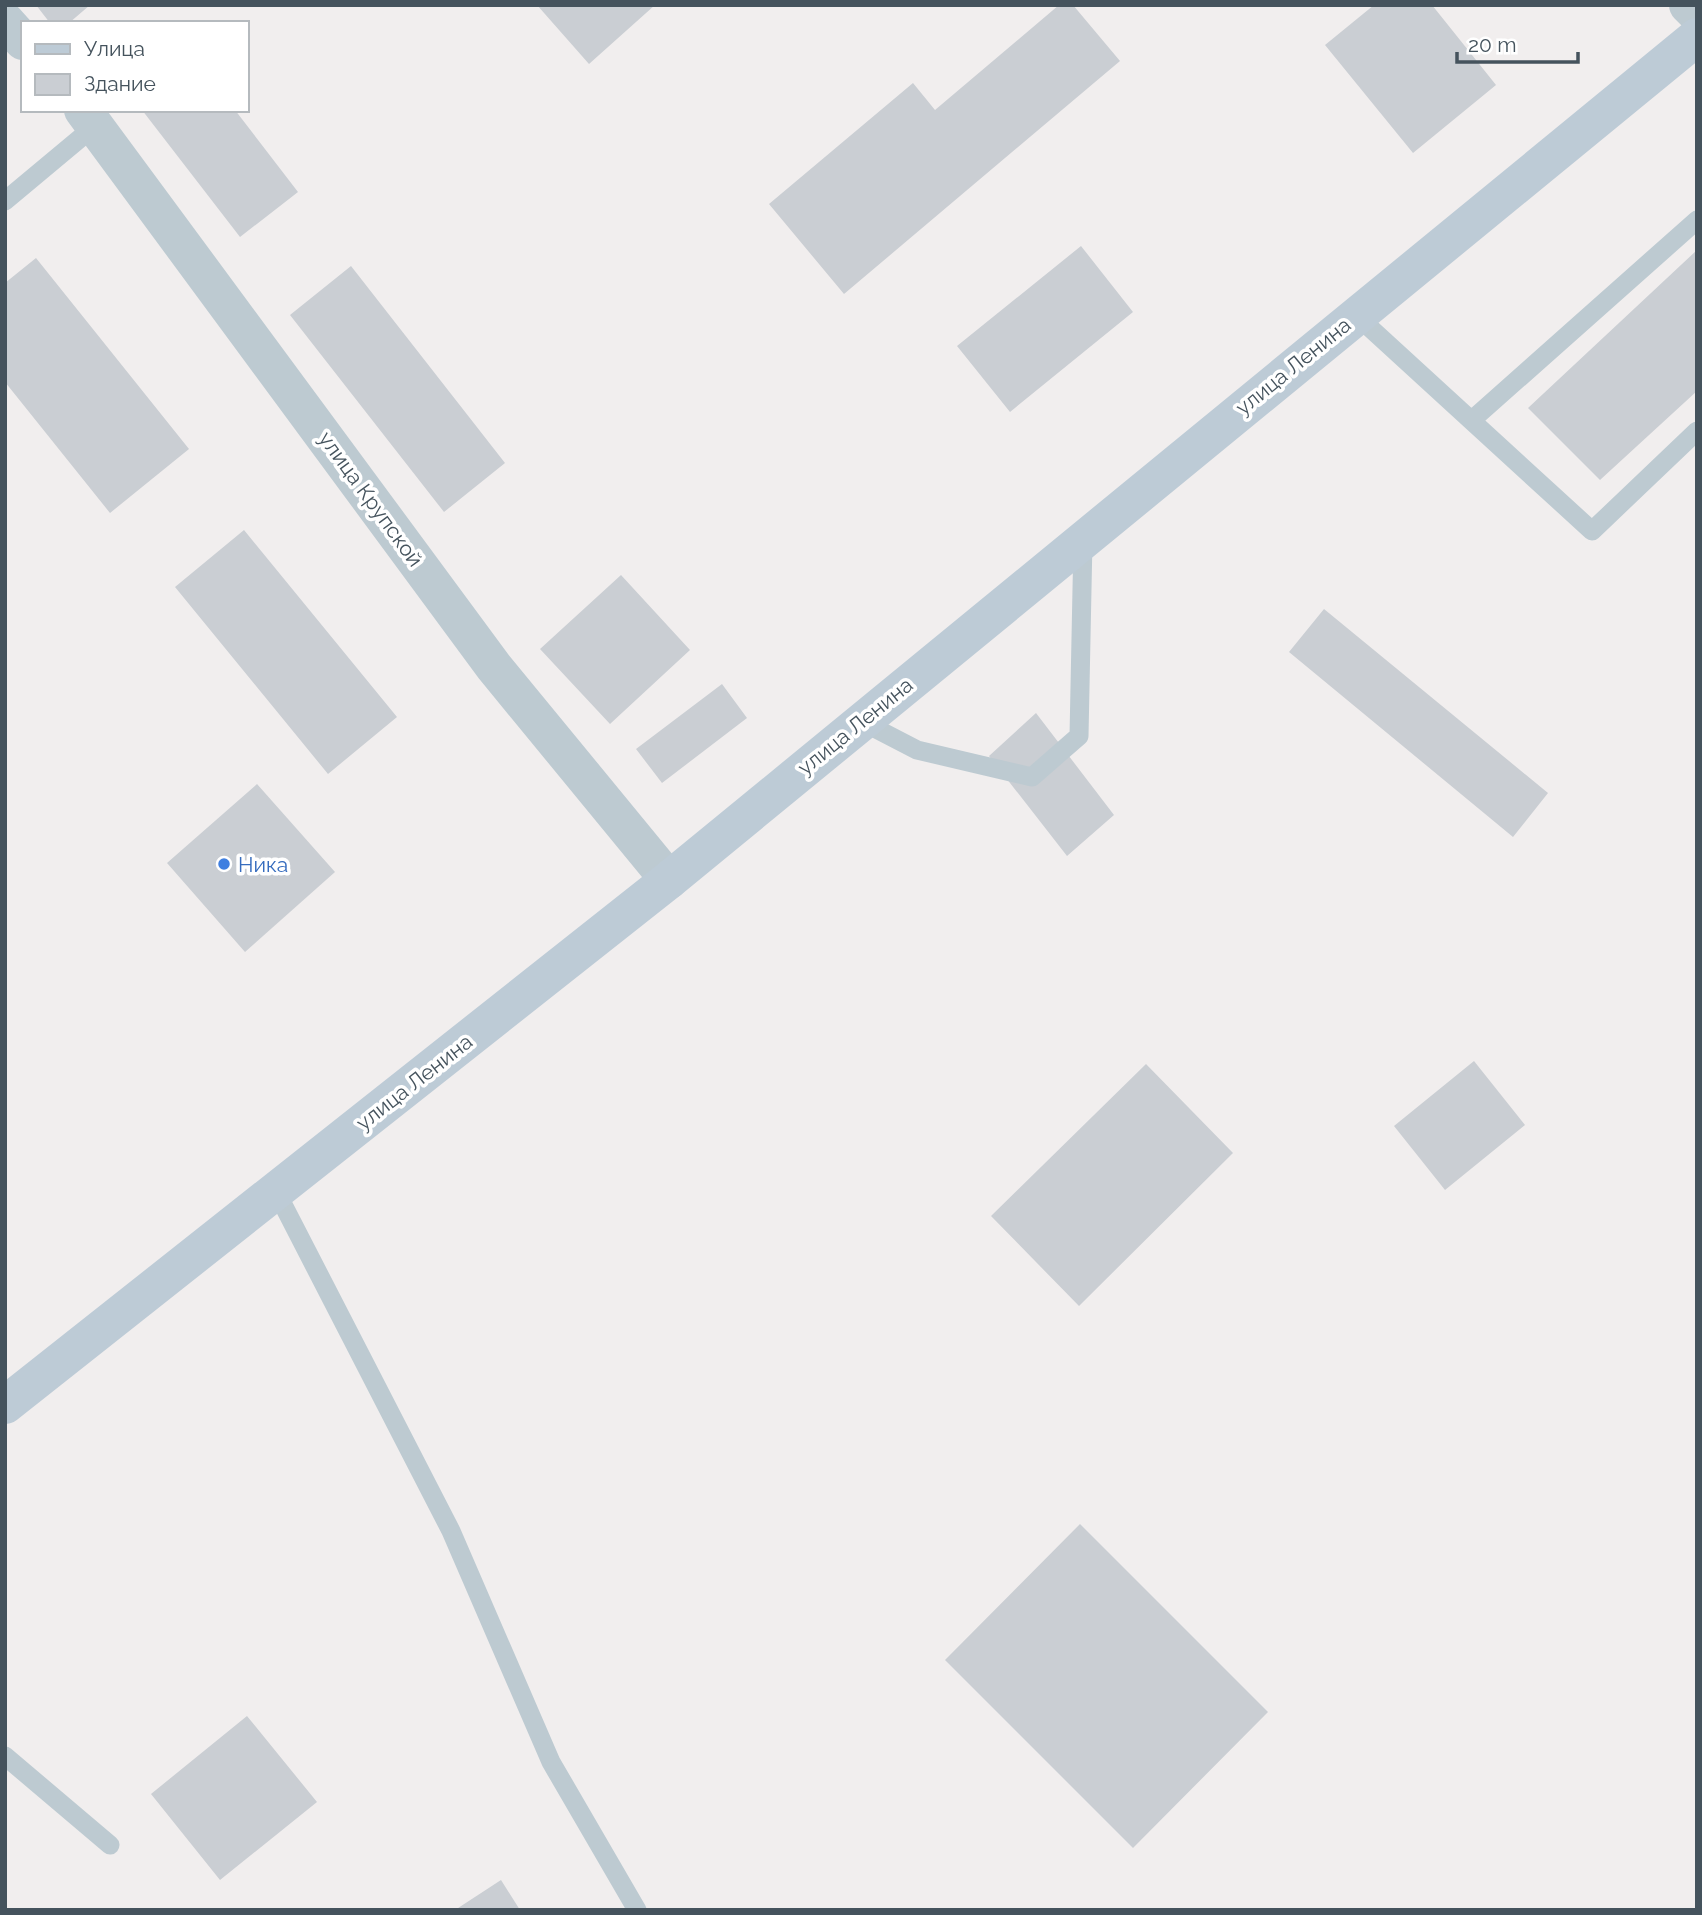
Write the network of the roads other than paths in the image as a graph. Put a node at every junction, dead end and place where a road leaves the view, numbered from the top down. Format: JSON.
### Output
{"nodes":[{"id":1,"x":1688,"y":5,"type":"edge"},
{"id":2,"x":1697,"y":14,"type":"edge"},
{"id":3,"x":5,"y":20,"type":"edge"},
{"id":4,"x":1697,"y":37,"type":"edge"},
{"id":5,"x":21,"y":39,"type":"edge"},
{"id":6,"x":90,"y":118,"type":"edge"},
{"id":7,"x":5,"y":201,"type":"edge"},
{"id":8,"x":1697,"y":220,"type":"edge"},
{"id":9,"x":1356,"y":315,"type":"junction"},
{"id":10,"x":1473,"y":419,"type":"junction"},
{"id":11,"x":1697,"y":431,"type":"edge"},
{"id":12,"x":1083,"y":539,"type":"junction"},
{"id":13,"x":861,"y":722,"type":"junction"},
{"id":14,"x":669,"y":880,"type":"junction"},
{"id":15,"x":276,"y":1191,"type":"junction"},
{"id":16,"x":5,"y":1405,"type":"edge"},
{"id":17,"x":5,"y":1756,"type":"edge"},
{"id":18,"x":110,"y":1845,"type":"dead end"},
{"id":19,"x":637,"y":1910,"type":"edge"}],
"edges":[{"from":1,"to":2,"type":"street"},
{"from":3,"to":5,"type":"street"},
{"from":4,"to":9,"type":"main road","name":"улица Ленина"},
{"from":6,"to":7,"type":"lane"},
{"from":6,"to":14,"type":"street","name":"улица Крупской"},
{"from":8,"to":10,"type":"lane"},
{"from":9,"to":10,"type":"lane"},
{"from":9,"to":12,"type":"main road","name":"улица Ленина"},
{"from":10,"to":11,"type":"lane"},
{"from":12,"to":13,"type":"main road","name":"улица Ленина"},
{"from":12,"to":13,"type":"lane"},
{"from":13,"to":14,"type":"main road","name":"улица Ленина"},
{"from":14,"to":15,"type":"main road","name":"улица Ленина"},
{"from":15,"to":16,"type":"main road","name":"улица Ленина"},
{"from":15,"to":19,"type":"lane"},
{"from":17,"to":18,"type":"lane"}]}
